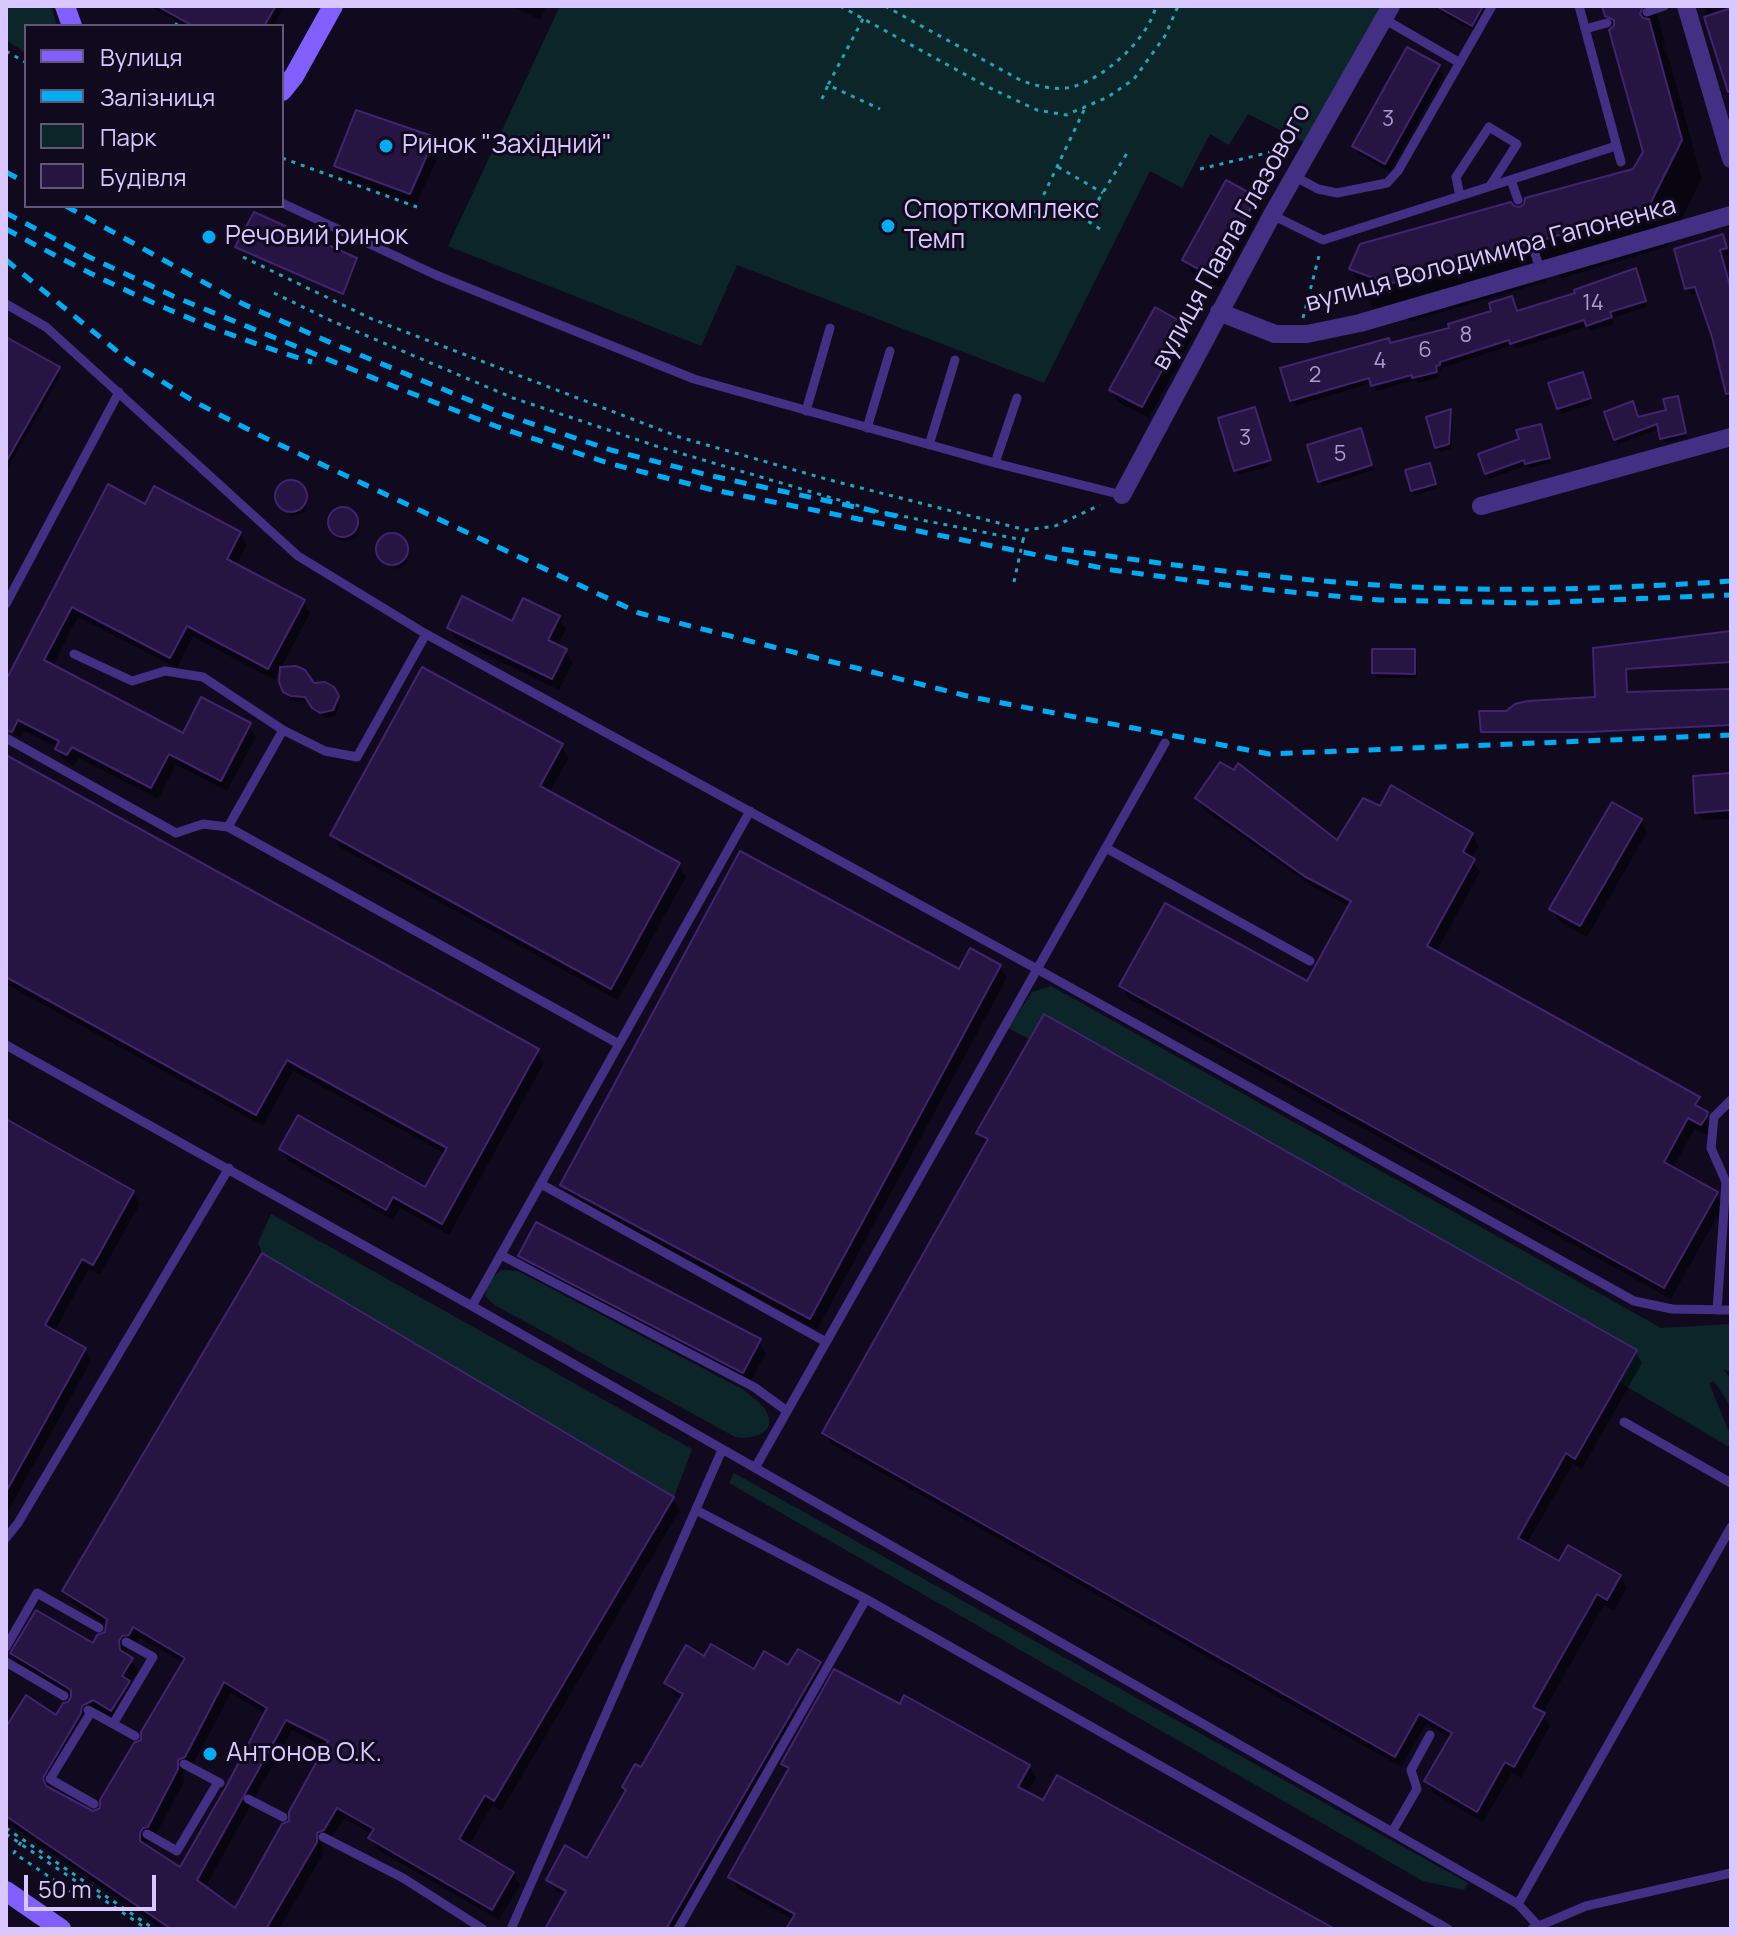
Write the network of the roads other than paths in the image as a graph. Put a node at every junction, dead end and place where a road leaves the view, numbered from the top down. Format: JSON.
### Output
{"nodes":[{"id":1,"x":333,"y":6,"type":"edge"},
{"id":2,"x":1492,"y":6,"type":"edge"},
{"id":3,"x":1579,"y":6,"type":"edge"},
{"id":4,"x":1664,"y":6,"type":"edge"},
{"id":5,"x":1686,"y":6,"type":"edge"},
{"id":6,"x":1647,"y":12,"type":"dead end"},
{"id":7,"x":1388,"y":13,"type":"edge"},
{"id":8,"x":1607,"y":23,"type":"dead end"},
{"id":9,"x":1585,"y":29,"type":"junction"},
{"id":10,"x":1460,"y":63,"type":"junction"},
{"id":11,"x":284,"y":88,"type":"edge"},
{"id":12,"x":1616,"y":146,"type":"junction"},
{"id":13,"x":1731,"y":159,"type":"edge"},
{"id":14,"x":1621,"y":162,"type":"dead end"},
{"id":15,"x":1294,"y":176,"type":"junction"},
{"id":16,"x":1511,"y":180,"type":"junction"},
{"id":17,"x":1490,"y":186,"type":"junction"},
{"id":18,"x":1460,"y":196,"type":"junction"},
{"id":19,"x":1518,"y":200,"type":"dead end"},
{"id":20,"x":284,"y":204,"type":"edge"},
{"id":21,"x":1272,"y":215,"type":"junction"},
{"id":22,"x":1731,"y":215,"type":"edge"},
{"id":23,"x":1532,"y":243,"type":"dead end"},
{"id":24,"x":1540,"y":270,"type":"junction"},
{"id":25,"x":6,"y":304,"type":"edge"},
{"id":26,"x":1219,"y":312,"type":"junction"},
{"id":27,"x":830,"y":328,"type":"dead end"},
{"id":28,"x":890,"y":351,"type":"dead end"},
{"id":29,"x":955,"y":360,"type":"dead end"},
{"id":30,"x":119,"y":392,"type":"junction"},
{"id":31,"x":1017,"y":398,"type":"dead end"},
{"id":32,"x":806,"y":411,"type":"junction"},
{"id":33,"x":867,"y":428,"type":"junction"},
{"id":34,"x":1731,"y":437,"type":"edge"},
{"id":35,"x":929,"y":445,"type":"junction"},
{"id":36,"x":995,"y":463,"type":"junction"},
{"id":37,"x":1122,"y":495,"type":"joint"},
{"id":38,"x":1481,"y":506,"type":"dead end"},
{"id":39,"x":6,"y":604,"type":"edge"},
{"id":40,"x":426,"y":634,"type":"junction"},
{"id":41,"x":74,"y":654,"type":"dead end"},
{"id":42,"x":283,"y":730,"type":"junction"},
{"id":43,"x":6,"y":738,"type":"edge"},
{"id":44,"x":1165,"y":743,"type":"dead end"},
{"id":45,"x":750,"y":811,"type":"junction"},
{"id":46,"x":228,"y":827,"type":"junction"},
{"id":47,"x":1106,"y":848,"type":"junction"},
{"id":48,"x":1310,"y":961,"type":"dead end"},
{"id":49,"x":1037,"y":969,"type":"junction"},
{"id":50,"x":619,"y":1044,"type":"junction"},
{"id":51,"x":6,"y":1045,"type":"edge"},
{"id":52,"x":1731,"y":1100,"type":"edge"},
{"id":53,"x":229,"y":1168,"type":"junction"},
{"id":54,"x":541,"y":1184,"type":"junction"},
{"id":55,"x":501,"y":1255,"type":"junction"},
{"id":56,"x":472,"y":1306,"type":"junction"},
{"id":57,"x":1717,"y":1310,"type":"junction"},
{"id":58,"x":1731,"y":1310,"type":"edge"},
{"id":59,"x":826,"y":1342,"type":"junction"},
{"id":60,"x":787,"y":1411,"type":"junction"},
{"id":61,"x":1624,"y":1422,"type":"dead end"},
{"id":62,"x":722,"y":1450,"type":"junction"},
{"id":63,"x":755,"y":1468,"type":"junction"},
{"id":64,"x":1731,"y":1483,"type":"edge"},
{"id":65,"x":696,"y":1510,"type":"junction"},
{"id":66,"x":1731,"y":1527,"type":"edge"},
{"id":67,"x":6,"y":1538,"type":"edge"},
{"id":68,"x":866,"y":1599,"type":"junction"},
{"id":69,"x":99,"y":1628,"type":"dead end"},
{"id":70,"x":126,"y":1642,"type":"dead end"},
{"id":71,"x":6,"y":1647,"type":"edge"},
{"id":72,"x":6,"y":1662,"type":"edge"},
{"id":73,"x":64,"y":1696,"type":"dead end"},
{"id":74,"x":113,"y":1724,"type":"junction"},
{"id":75,"x":1430,"y":1735,"type":"dead end"},
{"id":76,"x":135,"y":1736,"type":"dead end"},
{"id":77,"x":184,"y":1764,"type":"dead end"},
{"id":78,"x":248,"y":1799,"type":"dead end"},
{"id":79,"x":94,"y":1804,"type":"dead end"},
{"id":80,"x":283,"y":1817,"type":"dead end"},
{"id":81,"x":1392,"y":1832,"type":"junction"},
{"id":82,"x":147,"y":1834,"type":"dead end"},
{"id":83,"x":323,"y":1837,"type":"dead end"},
{"id":84,"x":1731,"y":1873,"type":"edge"},
{"id":85,"x":6,"y":1891,"type":"edge"},
{"id":86,"x":1518,"y":1904,"type":"junction"},
{"id":87,"x":1537,"y":1928,"type":"edge"},
{"id":88,"x":61,"y":1929,"type":"edge"},
{"id":89,"x":483,"y":1929,"type":"edge"},
{"id":90,"x":511,"y":1929,"type":"edge"},
{"id":91,"x":678,"y":1929,"type":"edge"},
{"id":92,"x":1448,"y":1929,"type":"edge"}],
"edges":[{"from":1,"to":11,"type":"main road"},
{"from":2,"to":10,"type":"lane"},
{"from":3,"to":9,"type":"lane"},
{"from":4,"to":6,"type":"lane"},
{"from":5,"to":13,"type":"street"},
{"from":7,"to":10,"type":"lane"},
{"from":7,"to":15,"type":"street","name":"вулиця Павла Глазового"},
{"from":8,"to":9,"type":"lane"},
{"from":9,"to":12,"type":"lane"},
{"from":10,"to":15,"type":"lane"},
{"from":12,"to":14,"type":"lane"},
{"from":12,"to":16,"type":"lane"},
{"from":15,"to":21,"type":"street","name":"вулиця Павла Глазового"},
{"from":16,"to":17,"type":"lane"},
{"from":16,"to":19,"type":"lane"},
{"from":17,"to":18,"type":"lane"},
{"from":17,"to":18,"type":"lane"},
{"from":18,"to":21,"type":"lane"},
{"from":20,"to":32,"type":"lane"},
{"from":21,"to":26,"type":"street","name":"вулиця Павла Глазового"},
{"from":22,"to":24,"type":"street","name":"вулиця Володимира Гапоненка"},
{"from":23,"to":24,"type":"lane"},
{"from":24,"to":26,"type":"street","name":"вулиця Володимира Гапоненка"},
{"from":25,"to":30,"type":"lane"},
{"from":26,"to":37,"type":"street","name":"вулиця Павла Глазового"},
{"from":27,"to":32,"type":"lane"},
{"from":28,"to":33,"type":"lane"},
{"from":29,"to":35,"type":"lane"},
{"from":30,"to":39,"type":"lane"},
{"from":30,"to":40,"type":"lane"},
{"from":31,"to":36,"type":"lane"},
{"from":32,"to":33,"type":"lane"},
{"from":33,"to":35,"type":"lane"},
{"from":34,"to":38,"type":"street"},
{"from":35,"to":36,"type":"lane"},
{"from":36,"to":37,"type":"lane"},
{"from":40,"to":42,"type":"lane"},
{"from":40,"to":45,"type":"lane"},
{"from":41,"to":42,"type":"lane"},
{"from":42,"to":46,"type":"lane"},
{"from":43,"to":46,"type":"lane"},
{"from":44,"to":47,"type":"lane"},
{"from":45,"to":49,"type":"lane"},
{"from":45,"to":50,"type":"lane"},
{"from":46,"to":50,"type":"lane"},
{"from":47,"to":48,"type":"lane"},
{"from":47,"to":49,"type":"lane"},
{"from":49,"to":57,"type":"lane"},
{"from":49,"to":59,"type":"lane"},
{"from":50,"to":54,"type":"lane"},
{"from":51,"to":53,"type":"lane"},
{"from":52,"to":57,"type":"lane"},
{"from":53,"to":56,"type":"lane"},
{"from":53,"to":67,"type":"lane"},
{"from":54,"to":55,"type":"lane"},
{"from":54,"to":59,"type":"lane"},
{"from":55,"to":56,"type":"lane"},
{"from":55,"to":60,"type":"lane"},
{"from":56,"to":62,"type":"lane"},
{"from":57,"to":58,"type":"lane"},
{"from":59,"to":60,"type":"lane"},
{"from":60,"to":63,"type":"lane"},
{"from":61,"to":64,"type":"lane"},
{"from":62,"to":63,"type":"lane"},
{"from":62,"to":65,"type":"lane"},
{"from":63,"to":81,"type":"lane"},
{"from":65,"to":68,"type":"lane"},
{"from":65,"to":90,"type":"lane"},
{"from":66,"to":86,"type":"lane"},
{"from":68,"to":91,"type":"lane"},
{"from":68,"to":92,"type":"lane"},
{"from":69,"to":71,"type":"lane"},
{"from":70,"to":74,"type":"lane"},
{"from":72,"to":73,"type":"lane"},
{"from":74,"to":76,"type":"lane"},
{"from":74,"to":79,"type":"lane"},
{"from":75,"to":81,"type":"lane"},
{"from":77,"to":82,"type":"lane"},
{"from":78,"to":80,"type":"lane"},
{"from":81,"to":86,"type":"lane"},
{"from":83,"to":89,"type":"lane"},
{"from":84,"to":87,"type":"lane"},
{"from":85,"to":88,"type":"main road"},
{"from":86,"to":87,"type":"lane"}]}
